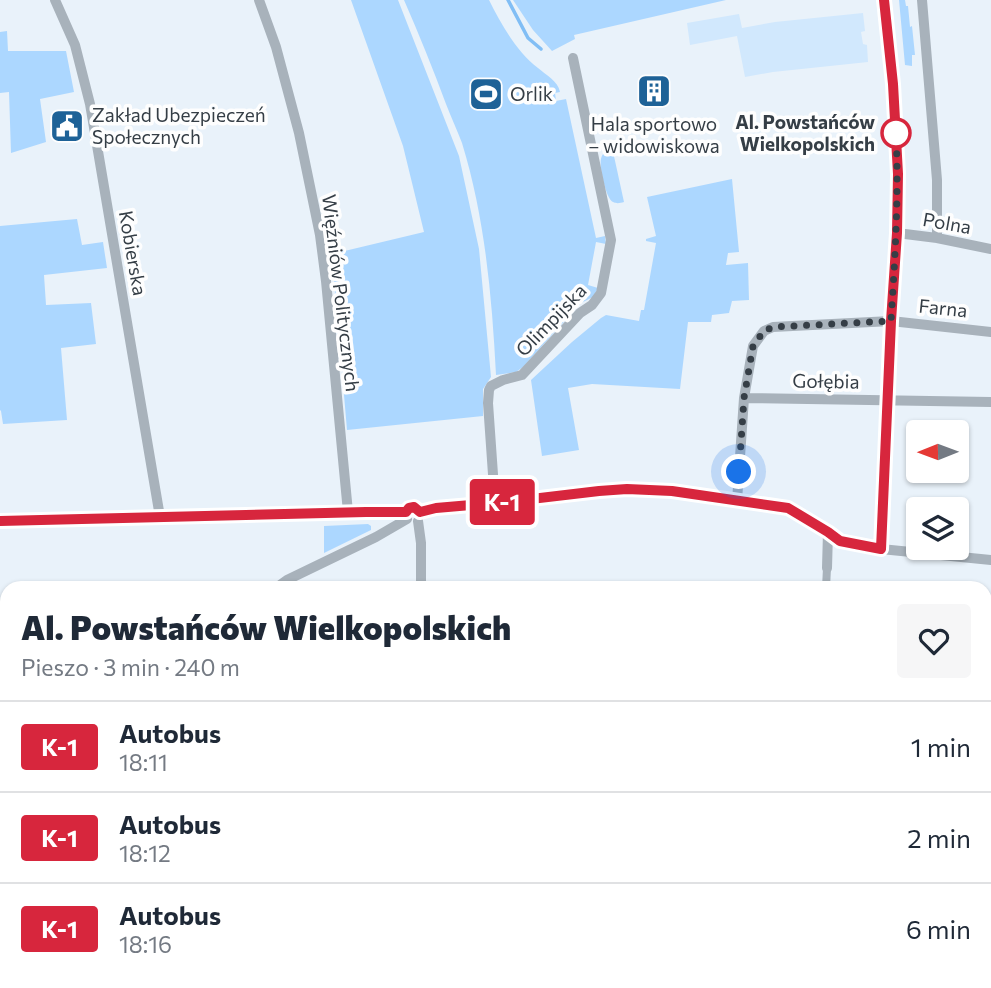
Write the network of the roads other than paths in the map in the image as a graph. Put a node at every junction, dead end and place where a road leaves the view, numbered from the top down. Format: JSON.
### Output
{"nodes":[{"id":1,"x":55,"y":0,"type":"edge"},
{"id":2,"x":259,"y":0,"type":"edge"},
{"id":3,"x":884,"y":0,"type":"edge"},
{"id":4,"x":922,"y":0,"type":"edge"},
{"id":5,"x":573,"y":58,"type":"dead end"},
{"id":6,"x":897,"y":233,"type":"junction"},
{"id":7,"x":937,"y":238,"type":"junction"},
{"id":8,"x":991,"y":249,"type":"edge"},
{"id":9,"x":891,"y":321,"type":"junction"},
{"id":10,"x":991,"y":332,"type":"edge"},
{"id":11,"x":744,"y":398,"type":"junction"},
{"id":12,"x":887,"y":399,"type":"junction"},
{"id":13,"x":991,"y":402,"type":"edge"},
{"id":14,"x":737,"y":501,"type":"junction"},
{"id":15,"x":500,"y":503,"type":"junction"},
{"id":16,"x":348,"y":512,"type":"junction"},
{"id":17,"x":413,"y":516,"type":"junction"},
{"id":18,"x":160,"y":517,"type":"junction"},
{"id":19,"x":0,"y":522,"type":"edge"},
{"id":20,"x":828,"y":532,"type":"junction"},
{"id":21,"x":881,"y":549,"type":"junction"},
{"id":22,"x":991,"y":560,"type":"edge"},
{"id":23,"x":827,"y":568,"type":"joint"},
{"id":24,"x":286,"y":581,"type":"edge"},
{"id":25,"x":421,"y":581,"type":"edge"},
{"id":26,"x":826,"y":581,"type":"edge"}],
"edges":[{"from":1,"to":18,"type":"street","name":"Kobierska"},
{"from":2,"to":16,"type":"street","name":"Więźniów Politycznych"},
{"from":3,"to":6,"type":"street"},
{"from":4,"to":7,"type":"street"},
{"from":5,"to":15,"type":"street","name":"Olimpijska"},
{"from":6,"to":7,"type":"street","name":"Polna"},
{"from":6,"to":9,"type":"street"},
{"from":7,"to":8,"type":"street","name":"Polna"},
{"from":9,"to":10,"type":"street","name":"Farna"},
{"from":9,"to":11,"type":"street","name":"Farna"},
{"from":9,"to":12,"type":"street"},
{"from":11,"to":12,"type":"street","name":"Gołębia"},
{"from":11,"to":14,"type":"street","name":"Farna"},
{"from":12,"to":13,"type":"street","name":"Gołębia"},
{"from":12,"to":21,"type":"street"},
{"from":14,"to":15,"type":"street"},
{"from":14,"to":20,"type":"street"},
{"from":15,"to":17,"type":"street"},
{"from":16,"to":17,"type":"street"},
{"from":16,"to":18,"type":"street"},
{"from":17,"to":24,"type":"street"},
{"from":17,"to":25,"type":"street"},
{"from":18,"to":19,"type":"street"},
{"from":20,"to":21,"type":"street"},
{"from":20,"to":23,"type":"street"},
{"from":21,"to":22,"type":"street"},
{"from":23,"to":26,"type":"street"}]}
